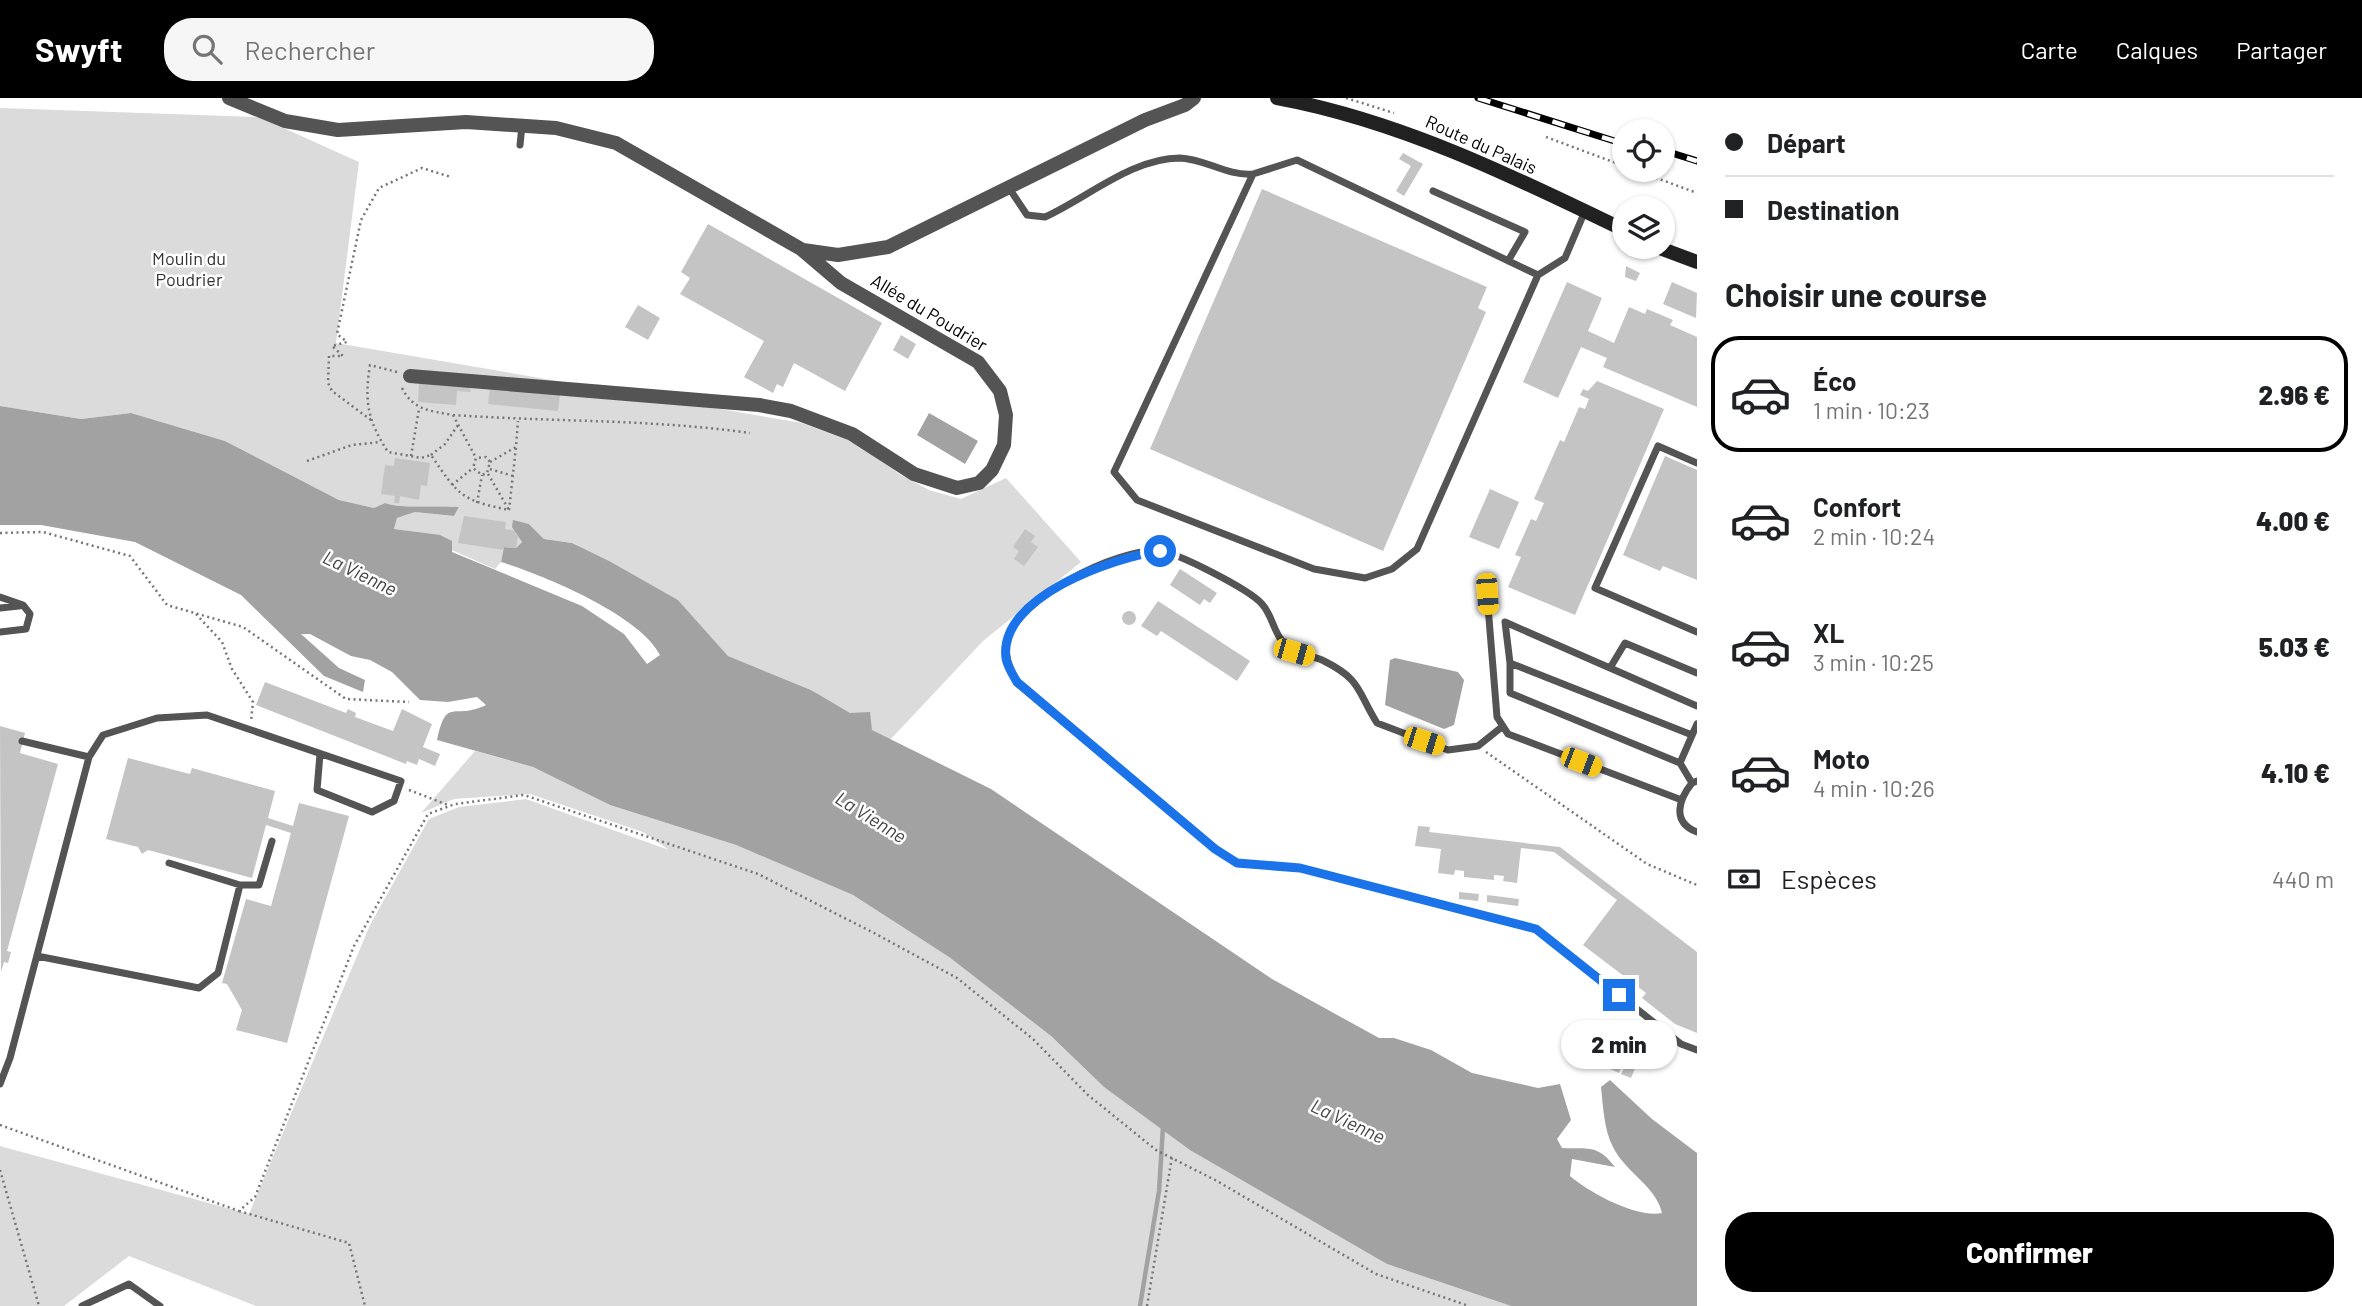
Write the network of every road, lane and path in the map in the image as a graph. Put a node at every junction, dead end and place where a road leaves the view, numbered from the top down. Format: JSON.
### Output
{"nodes":[{"id":1,"x":229,"y":98,"type":"edge"},
{"id":2,"x":1194,"y":98,"type":"edge"},
{"id":3,"x":1277,"y":98,"type":"edge"},
{"id":4,"x":522,"y":126,"type":"junction"},
{"id":5,"x":1546,"y":137,"type":"dead end"},
{"id":6,"x":520,"y":145,"type":"dead end"},
{"id":7,"x":1612,"y":162,"type":"edge"},
{"id":8,"x":1253,"y":174,"type":"junction"},
{"id":9,"x":451,"y":177,"type":"dead end"},
{"id":10,"x":1667,"y":182,"type":"edge"},
{"id":11,"x":1009,"y":188,"type":"junction"},
{"id":12,"x":1433,"y":191,"type":"dead end"},
{"id":13,"x":1697,"y":193,"type":"edge"},
{"id":14,"x":1585,"y":211,"type":"junction"},
{"id":15,"x":1612,"y":224,"type":"edge"},
{"id":16,"x":801,"y":249,"type":"junction"},
{"id":17,"x":1675,"y":255,"type":"edge"},
{"id":18,"x":1508,"y":261,"type":"junction"},
{"id":19,"x":1694,"y":263,"type":"edge"},
{"id":20,"x":1538,"y":275,"type":"junction"},
{"id":21,"x":395,"y":372,"type":"junction"},
{"id":22,"x":410,"y":376,"type":"joint"},
{"id":23,"x":419,"y":409,"type":"junction"},
{"id":24,"x":453,"y":415,"type":"junction"},
{"id":25,"x":518,"y":419,"type":"junction"},
{"id":26,"x":371,"y":421,"type":"junction"},
{"id":27,"x":458,"y":425,"type":"junction"},
{"id":28,"x":750,"y":433,"type":"dead end"},
{"id":29,"x":382,"y":442,"type":"junction"},
{"id":30,"x":516,"y":447,"type":"junction"},
{"id":31,"x":431,"y":455,"type":"junction"},
{"id":32,"x":411,"y":456,"type":"junction"},
{"id":33,"x":476,"y":458,"type":"junction"},
{"id":34,"x":307,"y":461,"type":"dead end"},
{"id":35,"x":490,"y":462,"type":"junction"},
{"id":36,"x":1697,"y":463,"type":"edge"},
{"id":37,"x":473,"y":468,"type":"junction"},
{"id":38,"x":489,"y":471,"type":"junction"},
{"id":39,"x":482,"y":475,"type":"junction"},
{"id":40,"x":513,"y":476,"type":"junction"},
{"id":41,"x":452,"y":485,"type":"junction"},
{"id":42,"x":477,"y":503,"type":"junction"},
{"id":43,"x":509,"y":510,"type":"junction"},
{"id":44,"x":0,"y":533,"type":"edge"},
{"id":45,"x":1487,"y":594,"type":"dead end"},
{"id":46,"x":0,"y":597,"type":"edge"},
{"id":47,"x":23,"y":606,"type":"junction"},
{"id":48,"x":0,"y":608,"type":"edge"},
{"id":49,"x":196,"y":614,"type":"junction"},
{"id":50,"x":0,"y":632,"type":"edge"},
{"id":51,"x":1697,"y":632,"type":"edge"},
{"id":52,"x":1510,"y":663,"type":"junction"},
{"id":53,"x":1610,"y":668,"type":"junction"},
{"id":54,"x":1697,"y":673,"type":"edge"},
{"id":55,"x":409,"y":702,"type":"dead end"},
{"id":56,"x":1697,"y":706,"type":"edge"},
{"id":57,"x":1697,"y":724,"type":"edge"},
{"id":58,"x":1503,"y":726,"type":"junction"},
{"id":59,"x":250,"y":730,"type":"junction"},
{"id":60,"x":1692,"y":735,"type":"junction"},
{"id":61,"x":22,"y":741,"type":"dead end"},
{"id":62,"x":1478,"y":746,"type":"junction"},
{"id":63,"x":320,"y":754,"type":"junction"},
{"id":64,"x":89,"y":757,"type":"junction"},
{"id":65,"x":1680,"y":763,"type":"junction"},
{"id":66,"x":1694,"y":782,"type":"edge"},
{"id":67,"x":399,"y":786,"type":"junction"},
{"id":68,"x":1679,"y":799,"type":"junction"},
{"id":69,"x":450,"y":806,"type":"junction"},
{"id":70,"x":1697,"y":832,"type":"edge"},
{"id":71,"x":272,"y":841,"type":"dead end"},
{"id":72,"x":169,"y":863,"type":"dead end"},
{"id":73,"x":240,"y":885,"type":"junction"},
{"id":74,"x":1697,"y":885,"type":"edge"},
{"id":75,"x":37,"y":956,"type":"junction"},
{"id":76,"x":1697,"y":1050,"type":"edge"},
{"id":77,"x":0,"y":1056,"type":"edge"},
{"id":78,"x":10,"y":1058,"type":"junction"},
{"id":79,"x":0,"y":1083,"type":"edge"},
{"id":80,"x":0,"y":1125,"type":"edge"},
{"id":81,"x":1170,"y":1156,"type":"junction"},
{"id":82,"x":0,"y":1170,"type":"edge"},
{"id":83,"x":239,"y":1211,"type":"junction"},
{"id":84,"x":39,"y":1306,"type":"edge"},
{"id":85,"x":82,"y":1306,"type":"edge"},
{"id":86,"x":160,"y":1306,"type":"edge"},
{"id":87,"x":365,"y":1306,"type":"edge"},
{"id":88,"x":1147,"y":1306,"type":"edge"},
{"id":89,"x":1469,"y":1306,"type":"edge"}],
"edges":[{"from":1,"to":4,"type":"street","name":"Allée du Poudrier"},
{"from":2,"to":11,"type":"street"},
{"from":3,"to":14,"type":"main road","name":"Route du Palais"},
{"from":4,"to":6,"type":"lane"},
{"from":4,"to":16,"type":"street","name":"Allée du Poudrier"},
{"from":5,"to":7,"type":"path"},
{"from":8,"to":11,"type":"lane"},
{"from":8,"to":18,"type":"lane"},
{"from":8,"to":20,"type":"lane"},
{"from":9,"to":26,"type":"path"},
{"from":10,"to":13,"type":"path"},
{"from":11,"to":16,"type":"street"},
{"from":12,"to":18,"type":"lane"},
{"from":14,"to":15,"type":"main road","name":"Route du Palais"},
{"from":14,"to":20,"type":"lane"},
{"from":16,"to":22,"type":"street","name":"Allée du Poudrier"},
{"from":17,"to":19,"type":"main road"},
{"from":18,"to":20,"type":"lane"},
{"from":21,"to":22,"type":"path"},
{"from":21,"to":23,"type":"path"},
{"from":21,"to":26,"type":"path"},
{"from":23,"to":24,"type":"path"},
{"from":23,"to":32,"type":"path"},
{"from":24,"to":25,"type":"path"},
{"from":24,"to":27,"type":"path"},
{"from":25,"to":28,"type":"path"},
{"from":25,"to":30,"type":"path"},
{"from":26,"to":29,"type":"path"},
{"from":27,"to":31,"type":"path"},
{"from":27,"to":33,"type":"path"},
{"from":29,"to":32,"type":"path"},
{"from":29,"to":34,"type":"path"},
{"from":30,"to":35,"type":"path"},
{"from":30,"to":40,"type":"path"},
{"from":31,"to":32,"type":"path"},
{"from":31,"to":41,"type":"path"},
{"from":33,"to":35,"type":"path"},
{"from":33,"to":37,"type":"path"},
{"from":35,"to":38,"type":"path"},
{"from":36,"to":51,"type":"lane"},
{"from":37,"to":39,"type":"path"},
{"from":37,"to":41,"type":"path"},
{"from":38,"to":39,"type":"path"},
{"from":38,"to":40,"type":"path"},
{"from":38,"to":43,"type":"path"},
{"from":39,"to":42,"type":"path"},
{"from":40,"to":43,"type":"path"},
{"from":41,"to":42,"type":"path"},
{"from":42,"to":43,"type":"path"},
{"from":44,"to":49,"type":"path"},
{"from":45,"to":58,"type":"lane"},
{"from":46,"to":47,"type":"lane"},
{"from":47,"to":48,"type":"lane"},
{"from":47,"to":50,"type":"lane"},
{"from":49,"to":55,"type":"path"},
{"from":49,"to":59,"type":"path"},
{"from":52,"to":53,"type":"lane"},
{"from":52,"to":60,"type":"lane"},
{"from":52,"to":65,"type":"lane"},
{"from":53,"to":54,"type":"lane"},
{"from":53,"to":56,"type":"lane"},
{"from":57,"to":60,"type":"lane"},
{"from":58,"to":62,"type":"lane"},
{"from":58,"to":68,"type":"lane"},
{"from":59,"to":63,"type":"lane"},
{"from":59,"to":64,"type":"lane"},
{"from":60,"to":65,"type":"lane"},
{"from":61,"to":64,"type":"lane"},
{"from":62,"to":74,"type":"path"},
{"from":62,"to":76,"type":"lane"},
{"from":63,"to":67,"type":"lane"},
{"from":63,"to":67,"type":"lane"},
{"from":64,"to":75,"type":"lane"},
{"from":65,"to":66,"type":"lane"},
{"from":66,"to":68,"type":"lane"},
{"from":67,"to":69,"type":"path"},
{"from":68,"to":70,"type":"lane"},
{"from":69,"to":81,"type":"path"},
{"from":69,"to":83,"type":"path"},
{"from":71,"to":73,"type":"lane"},
{"from":72,"to":73,"type":"lane"},
{"from":73,"to":75,"type":"lane"},
{"from":75,"to":78,"type":"lane"},
{"from":77,"to":78,"type":"lane"},
{"from":78,"to":79,"type":"lane"},
{"from":80,"to":83,"type":"path"},
{"from":81,"to":88,"type":"path"},
{"from":81,"to":89,"type":"path"},
{"from":82,"to":84,"type":"path"},
{"from":83,"to":87,"type":"path"},
{"from":85,"to":86,"type":"lane"}]}
